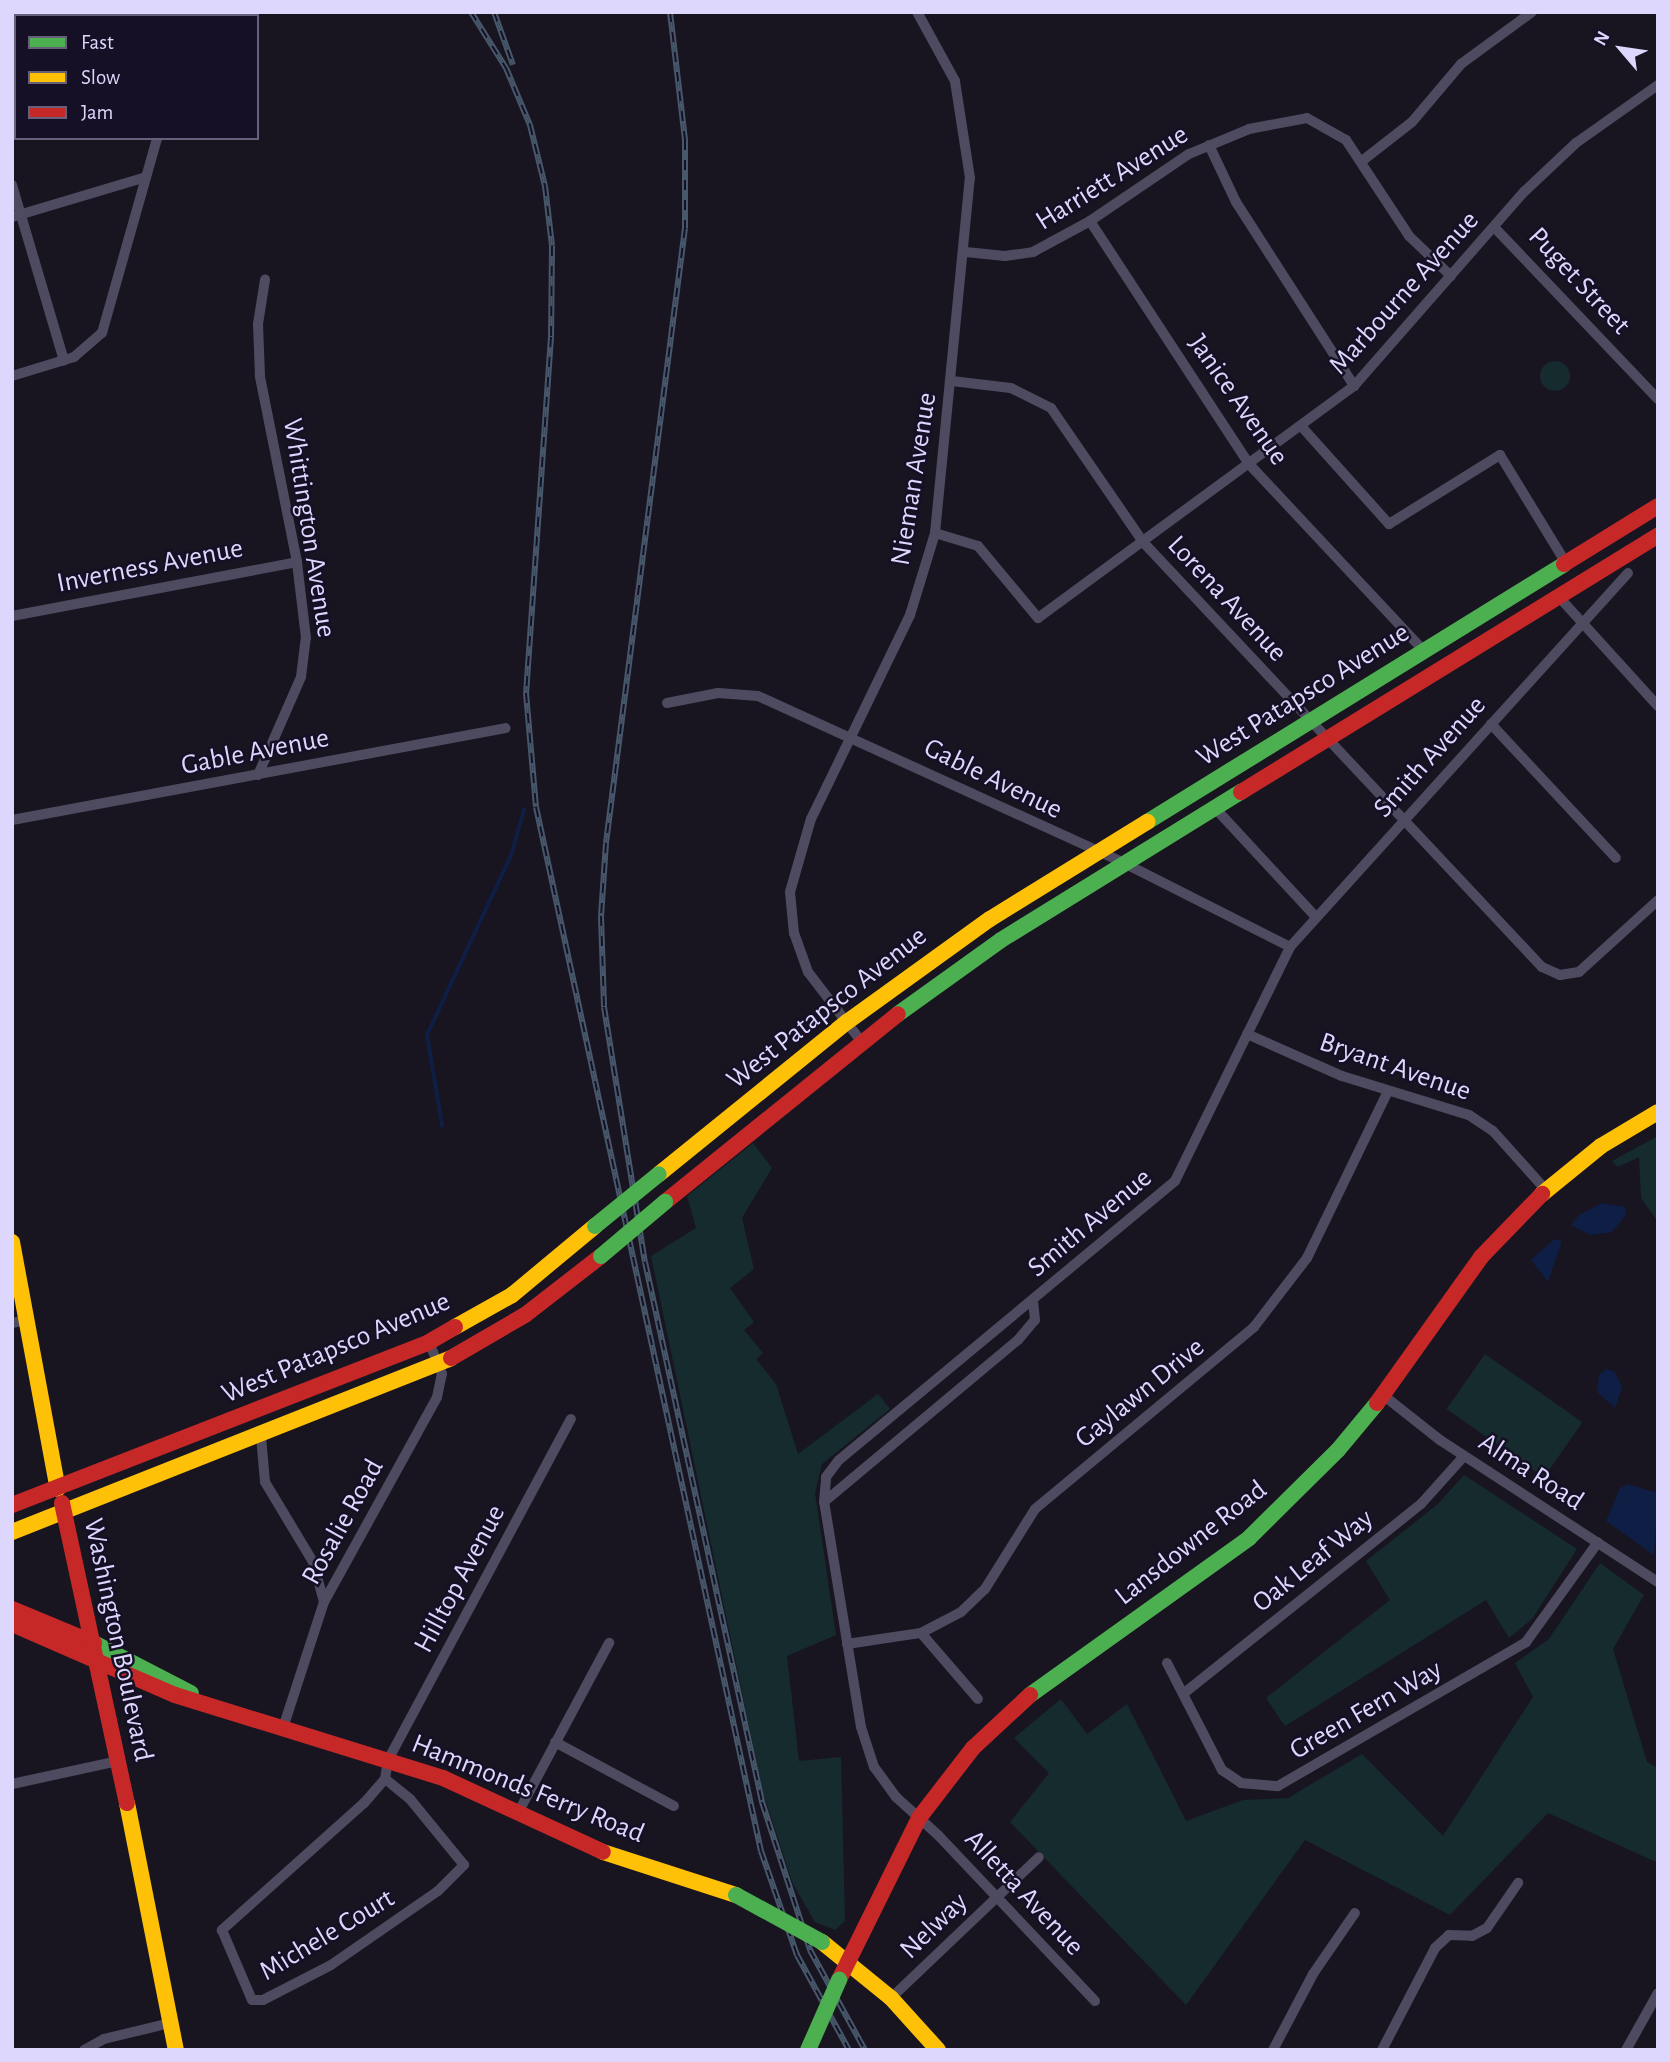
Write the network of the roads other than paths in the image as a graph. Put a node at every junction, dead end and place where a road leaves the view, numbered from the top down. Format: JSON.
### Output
{"nodes":[{"id":1,"x":917,"y":12,"type":"edge"},
{"id":2,"x":1532,"y":12,"type":"edge"},
{"id":3,"x":1658,"y":85,"type":"edge"},
{"id":4,"x":156,"y":140,"type":"edge"},
{"id":5,"x":1209,"y":145,"type":"junction"},
{"id":6,"x":1362,"y":161,"type":"junction"},
{"id":7,"x":146,"y":177,"type":"junction"},
{"id":8,"x":12,"y":185,"type":"edge"},
{"id":9,"x":17,"y":215,"type":"edge"},
{"id":10,"x":1090,"y":221,"type":"junction"},
{"id":11,"x":1494,"y":227,"type":"junction"},
{"id":12,"x":966,"y":252,"type":"junction"},
{"id":13,"x":1451,"y":276,"type":"junction"},
{"id":14,"x":265,"y":280,"type":"dead end"},
{"id":15,"x":64,"y":360,"type":"junction"},
{"id":16,"x":12,"y":376,"type":"edge"},
{"id":17,"x":952,"y":381,"type":"junction"},
{"id":18,"x":1354,"y":386,"type":"junction"},
{"id":19,"x":1658,"y":399,"type":"edge"},
{"id":20,"x":1301,"y":426,"type":"junction"},
{"id":21,"x":1250,"y":464,"type":"junction"},
{"id":22,"x":1658,"y":506,"type":"edge"},
{"id":23,"x":934,"y":533,"type":"junction"},
{"id":24,"x":1658,"y":535,"type":"edge"},
{"id":25,"x":1143,"y":541,"type":"junction"},
{"id":26,"x":297,"y":562,"type":"junction"},
{"id":27,"x":1566,"y":563,"type":"junction"},
{"id":28,"x":1628,"y":573,"type":"dead end"},
{"id":29,"x":1559,"y":597,"type":"junction"},
{"id":30,"x":12,"y":616,"type":"edge"},
{"id":31,"x":1583,"y":624,"type":"junction"},
{"id":32,"x":1424,"y":651,"type":"junction"},
{"id":33,"x":667,"y":703,"type":"dead end"},
{"id":34,"x":1658,"y":706,"type":"edge"},
{"id":35,"x":1309,"y":720,"type":"junction"},
{"id":36,"x":1492,"y":724,"type":"junction"},
{"id":37,"x":506,"y":728,"type":"dead end"},
{"id":38,"x":852,"y":737,"type":"junction"},
{"id":39,"x":1327,"y":739,"type":"junction"},
{"id":40,"x":258,"y":775,"type":"junction"},
{"id":41,"x":1215,"y":808,"type":"junction"},
{"id":42,"x":12,"y":820,"type":"edge"},
{"id":43,"x":1404,"y":820,"type":"junction"},
{"id":44,"x":1096,"y":854,"type":"junction"},
{"id":45,"x":1616,"y":858,"type":"dead end"},
{"id":46,"x":1124,"y":863,"type":"junction"},
{"id":47,"x":1658,"y":900,"type":"edge"},
{"id":48,"x":1649,"y":909,"type":"junction"},
{"id":49,"x":1316,"y":917,"type":"junction"},
{"id":50,"x":1658,"y":918,"type":"edge"},
{"id":51,"x":1290,"y":947,"type":"junction"},
{"id":52,"x":847,"y":1022,"type":"junction"},
{"id":53,"x":1247,"y":1034,"type":"junction"},
{"id":54,"x":861,"y":1041,"type":"junction"},
{"id":55,"x":1388,"y":1091,"type":"junction"},
{"id":56,"x":1658,"y":1112,"type":"edge"},
{"id":57,"x":1545,"y":1189,"type":"junction"},
{"id":58,"x":12,"y":1242,"type":"edge"},
{"id":59,"x":1033,"y":1301,"type":"junction"},
{"id":60,"x":20,"y":1321,"type":"edge"},
{"id":61,"x":429,"y":1342,"type":"junction"},
{"id":62,"x":440,"y":1365,"type":"junction"},
{"id":63,"x":1383,"y":1395,"type":"junction"},
{"id":64,"x":571,"y":1419,"type":"dead end"},
{"id":65,"x":261,"y":1436,"type":"junction"},
{"id":66,"x":1464,"y":1456,"type":"junction"},
{"id":67,"x":58,"y":1489,"type":"junction"},
{"id":68,"x":824,"y":1502,"type":"junction"},
{"id":69,"x":12,"y":1504,"type":"edge"},
{"id":70,"x":64,"y":1514,"type":"junction"},
{"id":71,"x":12,"y":1532,"type":"edge"},
{"id":72,"x":1598,"y":1542,"type":"junction"},
{"id":73,"x":1658,"y":1582,"type":"edge"},
{"id":74,"x":324,"y":1602,"type":"junction"},
{"id":75,"x":12,"y":1609,"type":"edge"},
{"id":76,"x":12,"y":1624,"type":"edge"},
{"id":77,"x":921,"y":1633,"type":"junction"},
{"id":78,"x":94,"y":1643,"type":"junction"},
{"id":79,"x":609,"y":1643,"type":"dead end"},
{"id":80,"x":847,"y":1644,"type":"junction"},
{"id":81,"x":99,"y":1662,"type":"junction"},
{"id":82,"x":1167,"y":1663,"type":"dead end"},
{"id":83,"x":1183,"y":1694,"type":"junction"},
{"id":84,"x":978,"y":1699,"type":"dead end"},
{"id":85,"x":215,"y":1706,"type":"junction"},
{"id":86,"x":283,"y":1728,"type":"junction"},
{"id":87,"x":555,"y":1742,"type":"junction"},
{"id":88,"x":388,"y":1760,"type":"junction"},
{"id":89,"x":118,"y":1761,"type":"junction"},
{"id":90,"x":385,"y":1779,"type":"junction"},
{"id":91,"x":12,"y":1784,"type":"edge"},
{"id":92,"x":674,"y":1806,"type":"dead end"},
{"id":93,"x":519,"y":1811,"type":"junction"},
{"id":94,"x":919,"y":1818,"type":"junction"},
{"id":95,"x":1039,"y":1857,"type":"dead end"},
{"id":96,"x":1518,"y":1883,"type":"dead end"},
{"id":97,"x":997,"y":1896,"type":"junction"},
{"id":98,"x":1355,"y":1913,"type":"dead end"},
{"id":99,"x":848,"y":1959,"type":"junction"},
{"id":100,"x":1658,"y":1993,"type":"edge"},
{"id":101,"x":891,"y":1998,"type":"junction"},
{"id":102,"x":1095,"y":2001,"type":"dead end"},
{"id":103,"x":170,"y":2023,"type":"junction"},
{"id":104,"x":84,"y":2050,"type":"edge"},
{"id":105,"x":176,"y":2050,"type":"edge"},
{"id":106,"x":808,"y":2050,"type":"edge"},
{"id":107,"x":938,"y":2050,"type":"edge"},
{"id":108,"x":1273,"y":2050,"type":"edge"},
{"id":109,"x":1382,"y":2050,"type":"edge"},
{"id":110,"x":1626,"y":2050,"type":"edge"}],
"edges":[{"from":1,"to":12,"type":"street","name":"Nieman Avenue"},
{"from":2,"to":6,"type":"street"},
{"from":3,"to":11,"type":"street","name":"Marbourne Avenue"},
{"from":4,"to":7,"type":"street"},
{"from":5,"to":6,"type":"street","name":"Harriett Avenue"},
{"from":5,"to":10,"type":"street","name":"Harriett Avenue"},
{"from":5,"to":18,"type":"street"},
{"from":6,"to":13,"type":"street"},
{"from":7,"to":9,"type":"street"},
{"from":7,"to":15,"type":"street"},
{"from":8,"to":9,"type":"street"},
{"from":9,"to":15,"type":"street"},
{"from":10,"to":12,"type":"street","name":"Harriett Avenue"},
{"from":10,"to":21,"type":"street","name":"Janice Avenue"},
{"from":11,"to":13,"type":"street","name":"Marbourne Avenue"},
{"from":11,"to":19,"type":"street","name":"Puget Street"},
{"from":12,"to":17,"type":"street","name":"Nieman Avenue"},
{"from":13,"to":18,"type":"street","name":"Marbourne Avenue"},
{"from":14,"to":26,"type":"street","name":"Whittington Avenue"},
{"from":15,"to":16,"type":"street"},
{"from":17,"to":23,"type":"street","name":"Nieman Avenue"},
{"from":17,"to":25,"type":"street","name":"Lorena Avenue"},
{"from":18,"to":20,"type":"street","name":"Marbourne Avenue"},
{"from":20,"to":21,"type":"street","name":"Marbourne Avenue"},
{"from":20,"to":27,"type":"street"},
{"from":21,"to":25,"type":"street","name":"Marbourne Avenue"},
{"from":21,"to":32,"type":"street","name":"Janice Avenue"},
{"from":22,"to":27,"type":"main road","name":"West Patapsco Avenue"},
{"from":23,"to":25,"type":"street","name":"Marbourne Avenue"},
{"from":23,"to":38,"type":"street","name":"Nieman Avenue"},
{"from":24,"to":29,"type":"main road","name":"West Patapsco Avenue"},
{"from":25,"to":35,"type":"street","name":"Lorena Avenue"},
{"from":26,"to":30,"type":"street","name":"Inverness Avenue"},
{"from":26,"to":40,"type":"street","name":"Whittington Avenue"},
{"from":27,"to":32,"type":"main road","name":"West Patapsco Avenue"},
{"from":28,"to":31,"type":"street","name":"Smith Avenue"},
{"from":29,"to":31,"type":"street"},
{"from":29,"to":39,"type":"main road","name":"West Patapsco Avenue"},
{"from":31,"to":34,"type":"street"},
{"from":31,"to":36,"type":"street","name":"Smith Avenue"},
{"from":32,"to":35,"type":"main road","name":"West Patapsco Avenue"},
{"from":33,"to":38,"type":"street","name":"Gable Avenue"},
{"from":35,"to":39,"type":"street","name":"Lorena Avenue"},
{"from":35,"to":44,"type":"main road","name":"West Patapsco Avenue"},
{"from":36,"to":43,"type":"street","name":"Smith Avenue"},
{"from":36,"to":45,"type":"street"},
{"from":37,"to":40,"type":"street","name":"Gable Avenue"},
{"from":38,"to":44,"type":"street","name":"Gable Avenue"},
{"from":38,"to":52,"type":"street","name":"Nieman Avenue"},
{"from":39,"to":41,"type":"main road","name":"West Patapsco Avenue"},
{"from":39,"to":43,"type":"street","name":"Lorena Avenue"},
{"from":40,"to":42,"type":"street","name":"Gable Avenue"},
{"from":41,"to":46,"type":"main road","name":"West Patapsco Avenue"},
{"from":41,"to":49,"type":"street"},
{"from":43,"to":48,"type":"street","name":"Lorena Avenue"},
{"from":43,"to":49,"type":"street","name":"Smith Avenue"},
{"from":44,"to":46,"type":"street","name":"Gable Avenue"},
{"from":44,"to":52,"type":"main road","name":"West Patapsco Avenue"},
{"from":46,"to":51,"type":"street","name":"Gable Avenue"},
{"from":46,"to":54,"type":"main road","name":"West Patapsco Avenue"},
{"from":47,"to":48,"type":"street","name":"Lorena Avenue"},
{"from":48,"to":50,"type":"street"},
{"from":49,"to":51,"type":"street","name":"Smith Avenue"},
{"from":51,"to":53,"type":"street","name":"Smith Avenue"},
{"from":52,"to":54,"type":"street","name":"Nieman Avenue"},
{"from":52,"to":61,"type":"main road","name":"West Patapsco Avenue","bridge":true},
{"from":53,"to":55,"type":"street","name":"Bryant Avenue"},
{"from":53,"to":59,"type":"street","name":"Smith Avenue"},
{"from":54,"to":62,"type":"main road","name":"West Patapsco Avenue","bridge":true},
{"from":55,"to":57,"type":"street","name":"Bryant Avenue"},
{"from":55,"to":77,"type":"street","name":"Gaylawn Drive"},
{"from":56,"to":57,"type":"main road","name":"Lansdowne Road"},
{"from":57,"to":63,"type":"main road","name":"Lansdowne Road"},
{"from":58,"to":60,"type":"main road","name":"Washington Boulevard"},
{"from":59,"to":68,"type":"street","name":"Smith Avenue"},
{"from":59,"to":68,"type":"street"},
{"from":60,"to":67,"type":"main road","name":"Washington Boulevard"},
{"from":61,"to":62,"type":"street"},
{"from":61,"to":67,"type":"main road","name":"West Patapsco Avenue"},
{"from":62,"to":65,"type":"main road","name":"West Patapsco Avenue"},
{"from":62,"to":74,"type":"street","name":"Rosalie Road"},
{"from":63,"to":66,"type":"street","name":"Alma Road"},
{"from":63,"to":94,"type":"main road","name":"Lansdowne Road"},
{"from":64,"to":88,"type":"street","name":"Hilltop Avenue"},
{"from":65,"to":70,"type":"main road","name":"West Patapsco Avenue"},
{"from":65,"to":74,"type":"street"},
{"from":66,"to":72,"type":"street","name":"Alma Road"},
{"from":66,"to":83,"type":"street","name":"Oak Leaf Way"},
{"from":67,"to":69,"type":"main road","name":"West Patapsco Avenue"},
{"from":67,"to":70,"type":"main road","name":"Washington Boulevard"},
{"from":68,"to":80,"type":"street","name":"Smith Avenue"},
{"from":70,"to":71,"type":"main road","name":"West Patapsco Avenue"},
{"from":70,"to":78,"type":"main road","name":"Washington Boulevard"},
{"from":72,"to":73,"type":"street","name":"Alma Road"},
{"from":72,"to":83,"type":"street","name":"Green Fern Way"},
{"from":74,"to":86,"type":"street","name":"Rosalie Road"},
{"from":75,"to":78,"type":"main road","name":"Hammonds Ferry Road"},
{"from":76,"to":81,"type":"main road","name":"Hammonds Ferry Road"},
{"from":77,"to":80,"type":"street","name":"Gaylawn Drive"},
{"from":77,"to":84,"type":"street"},
{"from":78,"to":81,"type":"main road","name":"Washington Boulevard"},
{"from":78,"to":85,"type":"main road","name":"Hammonds Ferry Road"},
{"from":79,"to":87,"type":"street"},
{"from":80,"to":94,"type":"street","name":"Smith Avenue"},
{"from":81,"to":85,"type":"main road","name":"Hammonds Ferry Road"},
{"from":81,"to":89,"type":"main road","name":"Washington Boulevard"},
{"from":82,"to":83,"type":"street","name":"Green Fern Way"},
{"from":85,"to":86,"type":"main road","name":"Hammonds Ferry Road"},
{"from":86,"to":88,"type":"main road","name":"Hammonds Ferry Road"},
{"from":87,"to":92,"type":"street"},
{"from":87,"to":93,"type":"street"},
{"from":88,"to":90,"type":"street"},
{"from":88,"to":93,"type":"main road","name":"Hammonds Ferry Road"},
{"from":89,"to":91,"type":"street"},
{"from":89,"to":103,"type":"main road","name":"Washington Boulevard"},
{"from":90,"to":90,"type":"street","name":"Michele Court"},
{"from":93,"to":99,"type":"main road","name":"Hammonds Ferry Road","bridge":true},
{"from":94,"to":97,"type":"street","name":"Alletta Avenue"},
{"from":94,"to":99,"type":"main road","name":"Lansdowne Road"},
{"from":95,"to":97,"type":"street","name":"Nelway"},
{"from":96,"to":109,"type":"street"},
{"from":97,"to":101,"type":"street","name":"Nelway"},
{"from":97,"to":102,"type":"street","name":"Alletta Avenue"},
{"from":98,"to":108,"type":"street"},
{"from":99,"to":101,"type":"main road","name":"Hammonds Ferry Road"},
{"from":99,"to":106,"type":"main road","name":"Lansdowne Road","bridge":true},
{"from":100,"to":110,"type":"street"},
{"from":101,"to":107,"type":"main road","name":"Hammonds Ferry Road"},
{"from":103,"to":104,"type":"street"},
{"from":103,"to":105,"type":"main road","name":"Washington Boulevard"}]}
